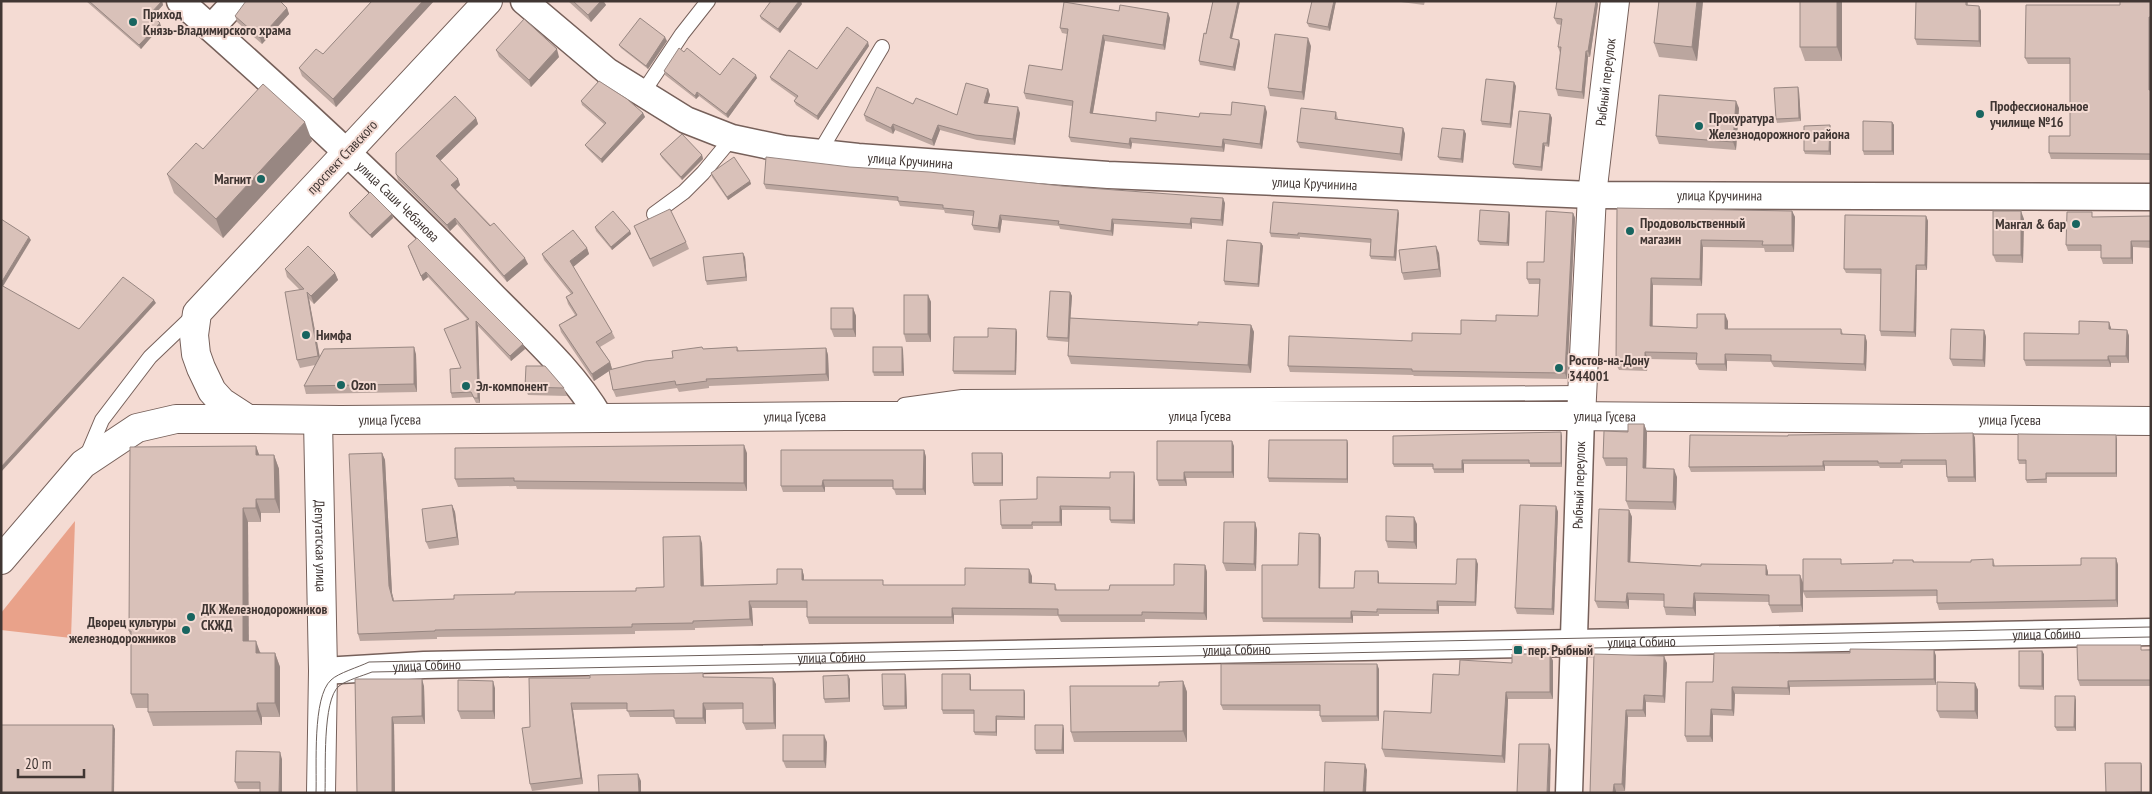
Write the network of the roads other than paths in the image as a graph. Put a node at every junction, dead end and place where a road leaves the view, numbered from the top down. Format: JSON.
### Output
{"nodes":[{"id":1,"x":180,"y":1,"type":"edge"},
{"id":2,"x":236,"y":1,"type":"edge"},
{"id":3,"x":488,"y":1,"type":"edge"},
{"id":4,"x":524,"y":1,"type":"edge"},
{"id":5,"x":708,"y":1,"type":"edge"},
{"id":6,"x":1615,"y":1,"type":"edge"},
{"id":7,"x":211,"y":28,"type":"junction"},
{"id":8,"x":882,"y":47,"type":"dead end"},
{"id":9,"x":642,"y":94,"type":"junction"},
{"id":10,"x":732,"y":138,"type":"junction"},
{"id":11,"x":347,"y":151,"type":"junction"},
{"id":12,"x":818,"y":153,"type":"junction"},
{"id":13,"x":1592,"y":195,"type":"junction"},
{"id":14,"x":2151,"y":198,"type":"edge"},
{"id":15,"x":654,"y":214,"type":"edge"},
{"id":16,"x":197,"y":313,"type":"junction"},
{"id":17,"x":1582,"y":405,"type":"junction"},
{"id":18,"x":600,"y":418,"type":"junction"},
{"id":19,"x":248,"y":419,"type":"junction"},
{"id":20,"x":318,"y":420,"type":"junction"},
{"id":21,"x":2151,"y":421,"type":"edge"},
{"id":22,"x":83,"y":464,"type":"junction"},
{"id":23,"x":1,"y":560,"type":"edge"},
{"id":24,"x":2151,"y":632,"type":"edge"},
{"id":25,"x":1574,"y":643,"type":"junction"},
{"id":26,"x":323,"y":670,"type":"junction"},
{"id":27,"x":321,"y":793,"type":"edge"},
{"id":28,"x":1569,"y":793,"type":"edge"}],
"edges":[{"from":1,"to":7,"type":"street","name":"улица Саши Чебанова"},
{"from":2,"to":7,"type":"street"},
{"from":3,"to":11,"type":"street","name":"проспект Ставского"},
{"from":4,"to":9,"type":"street","name":"улица Кручинина"},
{"from":5,"to":9,"type":"lane"},
{"from":6,"to":13,"type":"street","name":"Рыбный переулок"},
{"from":7,"to":11,"type":"street","name":"улица Саши Чебанова"},
{"from":8,"to":12,"type":"lane"},
{"from":9,"to":10,"type":"street","name":"улица Кручинина"},
{"from":10,"to":12,"type":"street","name":"улица Кручинина"},
{"from":10,"to":15,"type":"lane"},
{"from":11,"to":16,"type":"street","name":"проспект Ставского"},
{"from":11,"to":18,"type":"street","name":"улица Саши Чебанова"},
{"from":12,"to":13,"type":"street","name":"улица Кручинина"},
{"from":13,"to":14,"type":"street","name":"улица Кручинина"},
{"from":13,"to":17,"type":"street","name":"Рыбный переулок"},
{"from":16,"to":19,"type":"street"},
{"from":16,"to":22,"type":"lane"},
{"from":17,"to":18,"type":"street","name":"улица Гусева"},
{"from":17,"to":21,"type":"street","name":"улица Гусева"},
{"from":17,"to":25,"type":"street","name":"Рыбный переулок"},
{"from":18,"to":20,"type":"street","name":"улица Гусева"},
{"from":19,"to":20,"type":"street","name":"улица Гусева"},
{"from":19,"to":22,"type":"street","name":"улица Гусева"},
{"from":20,"to":26,"type":"street","name":"Депутатская улица"},
{"from":22,"to":23,"type":"street","name":"улица Гусева"},
{"from":24,"to":25,"type":"street","name":"улица Собино"},
{"from":25,"to":26,"type":"street","name":"улица Собино"},
{"from":25,"to":28,"type":"street","name":"Рыбный переулок"},
{"from":26,"to":27,"type":"street","name":"Депутатская улица"}]}
